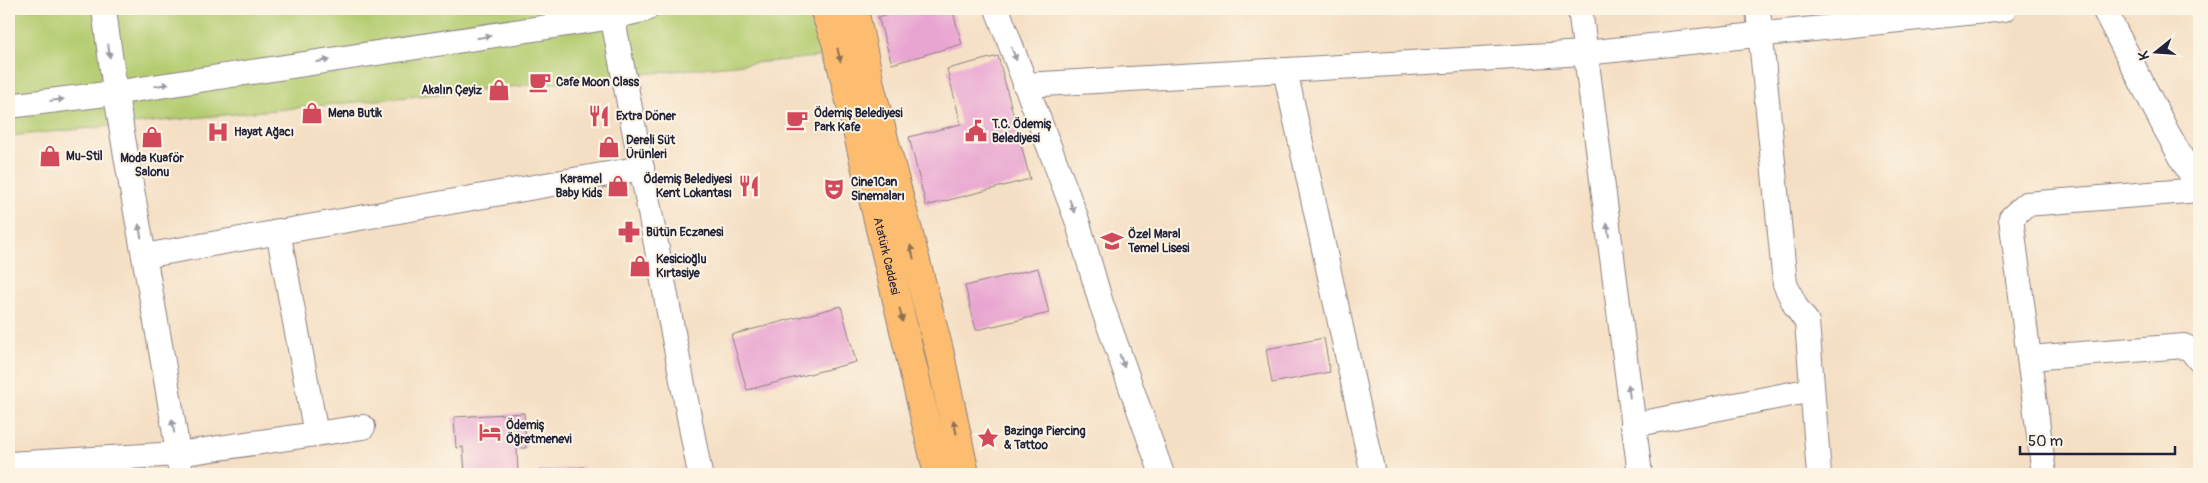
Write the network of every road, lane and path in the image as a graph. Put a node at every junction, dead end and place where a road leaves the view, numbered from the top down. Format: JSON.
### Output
{"nodes":[{"id":1,"x":104,"y":9,"type":"edge"},
{"id":2,"x":646,"y":9,"type":"edge"},
{"id":3,"x":824,"y":9,"type":"edge"},
{"id":4,"x":854,"y":9,"type":"edge"},
{"id":5,"x":997,"y":9,"type":"edge"},
{"id":6,"x":1580,"y":9,"type":"edge"},
{"id":7,"x":1758,"y":9,"type":"edge"},
{"id":8,"x":2004,"y":9,"type":"edge"},
{"id":9,"x":2104,"y":9,"type":"edge"},
{"id":10,"x":612,"y":13,"type":"edge"},
{"id":11,"x":1760,"y":33,"type":"junction"},
{"id":12,"x":1585,"y":53,"type":"junction"},
{"id":13,"x":1285,"y":70,"type":"junction"},
{"id":14,"x":1025,"y":85,"type":"junction"},
{"id":15,"x":114,"y":93,"type":"junction"},
{"id":16,"x":9,"y":106,"type":"edge"},
{"id":17,"x":642,"y":168,"type":"junction"},
{"id":18,"x":2199,"y":190,"type":"edge"},
{"id":19,"x":278,"y":232,"type":"junction"},
{"id":20,"x":144,"y":256,"type":"junction"},
{"id":21,"x":2029,"y":358,"type":"junction"},
{"id":22,"x":2199,"y":360,"type":"edge"},
{"id":23,"x":1812,"y":390,"type":"junction"},
{"id":24,"x":1633,"y":425,"type":"junction"},
{"id":25,"x":362,"y":427,"type":"dead end"},
{"id":26,"x":316,"y":434,"type":"junction"},
{"id":27,"x":9,"y":464,"type":"edge"},
{"id":28,"x":179,"y":464,"type":"edge"},
{"id":29,"x":700,"y":474,"type":"edge"},
{"id":30,"x":938,"y":474,"type":"edge"},
{"id":31,"x":965,"y":474,"type":"edge"},
{"id":32,"x":1162,"y":474,"type":"edge"},
{"id":33,"x":1373,"y":474,"type":"edge"},
{"id":34,"x":1640,"y":474,"type":"edge"},
{"id":35,"x":1818,"y":474,"type":"edge"},
{"id":36,"x":2044,"y":474,"type":"edge"}],
"edges":[{"from":1,"to":15,"type":"street","one_way":true},
{"from":2,"to":10,"type":"street"},
{"from":3,"to":30,"type":"main road","name":"Atatürk Caddesi","one_way":true},
{"from":31,"to":4,"type":"main road","name":"Atatürk Caddesi","one_way":true},
{"from":5,"to":14,"type":"street","one_way":true},
{"from":6,"to":12,"type":"street"},
{"from":7,"to":11,"type":"street"},
{"from":8,"to":11,"type":"street"},
{"from":9,"to":18,"type":"street"},
{"from":15,"to":10,"type":"street","one_way":true},
{"from":10,"to":17,"type":"street"},
{"from":11,"to":12,"type":"street"},
{"from":11,"to":23,"type":"street"},
{"from":12,"to":13,"type":"street"},
{"from":24,"to":12,"type":"street","one_way":true},
{"from":13,"to":14,"type":"street"},
{"from":13,"to":33,"type":"street"},
{"from":14,"to":32,"type":"street","one_way":true},
{"from":16,"to":15,"type":"street","one_way":true},
{"from":20,"to":15,"type":"street","one_way":true},
{"from":17,"to":19,"type":"street"},
{"from":17,"to":29,"type":"street"},
{"from":18,"to":21,"type":"street"},
{"from":19,"to":20,"type":"street"},
{"from":19,"to":26,"type":"street"},
{"from":28,"to":20,"type":"street","one_way":true},
{"from":21,"to":22,"type":"street"},
{"from":21,"to":36,"type":"street"},
{"from":23,"to":24,"type":"street"},
{"from":23,"to":35,"type":"street"},
{"from":24,"to":34,"type":"street"},
{"from":25,"to":26,"type":"street"},
{"from":26,"to":28,"type":"street"},
{"from":27,"to":28,"type":"street"}]}
